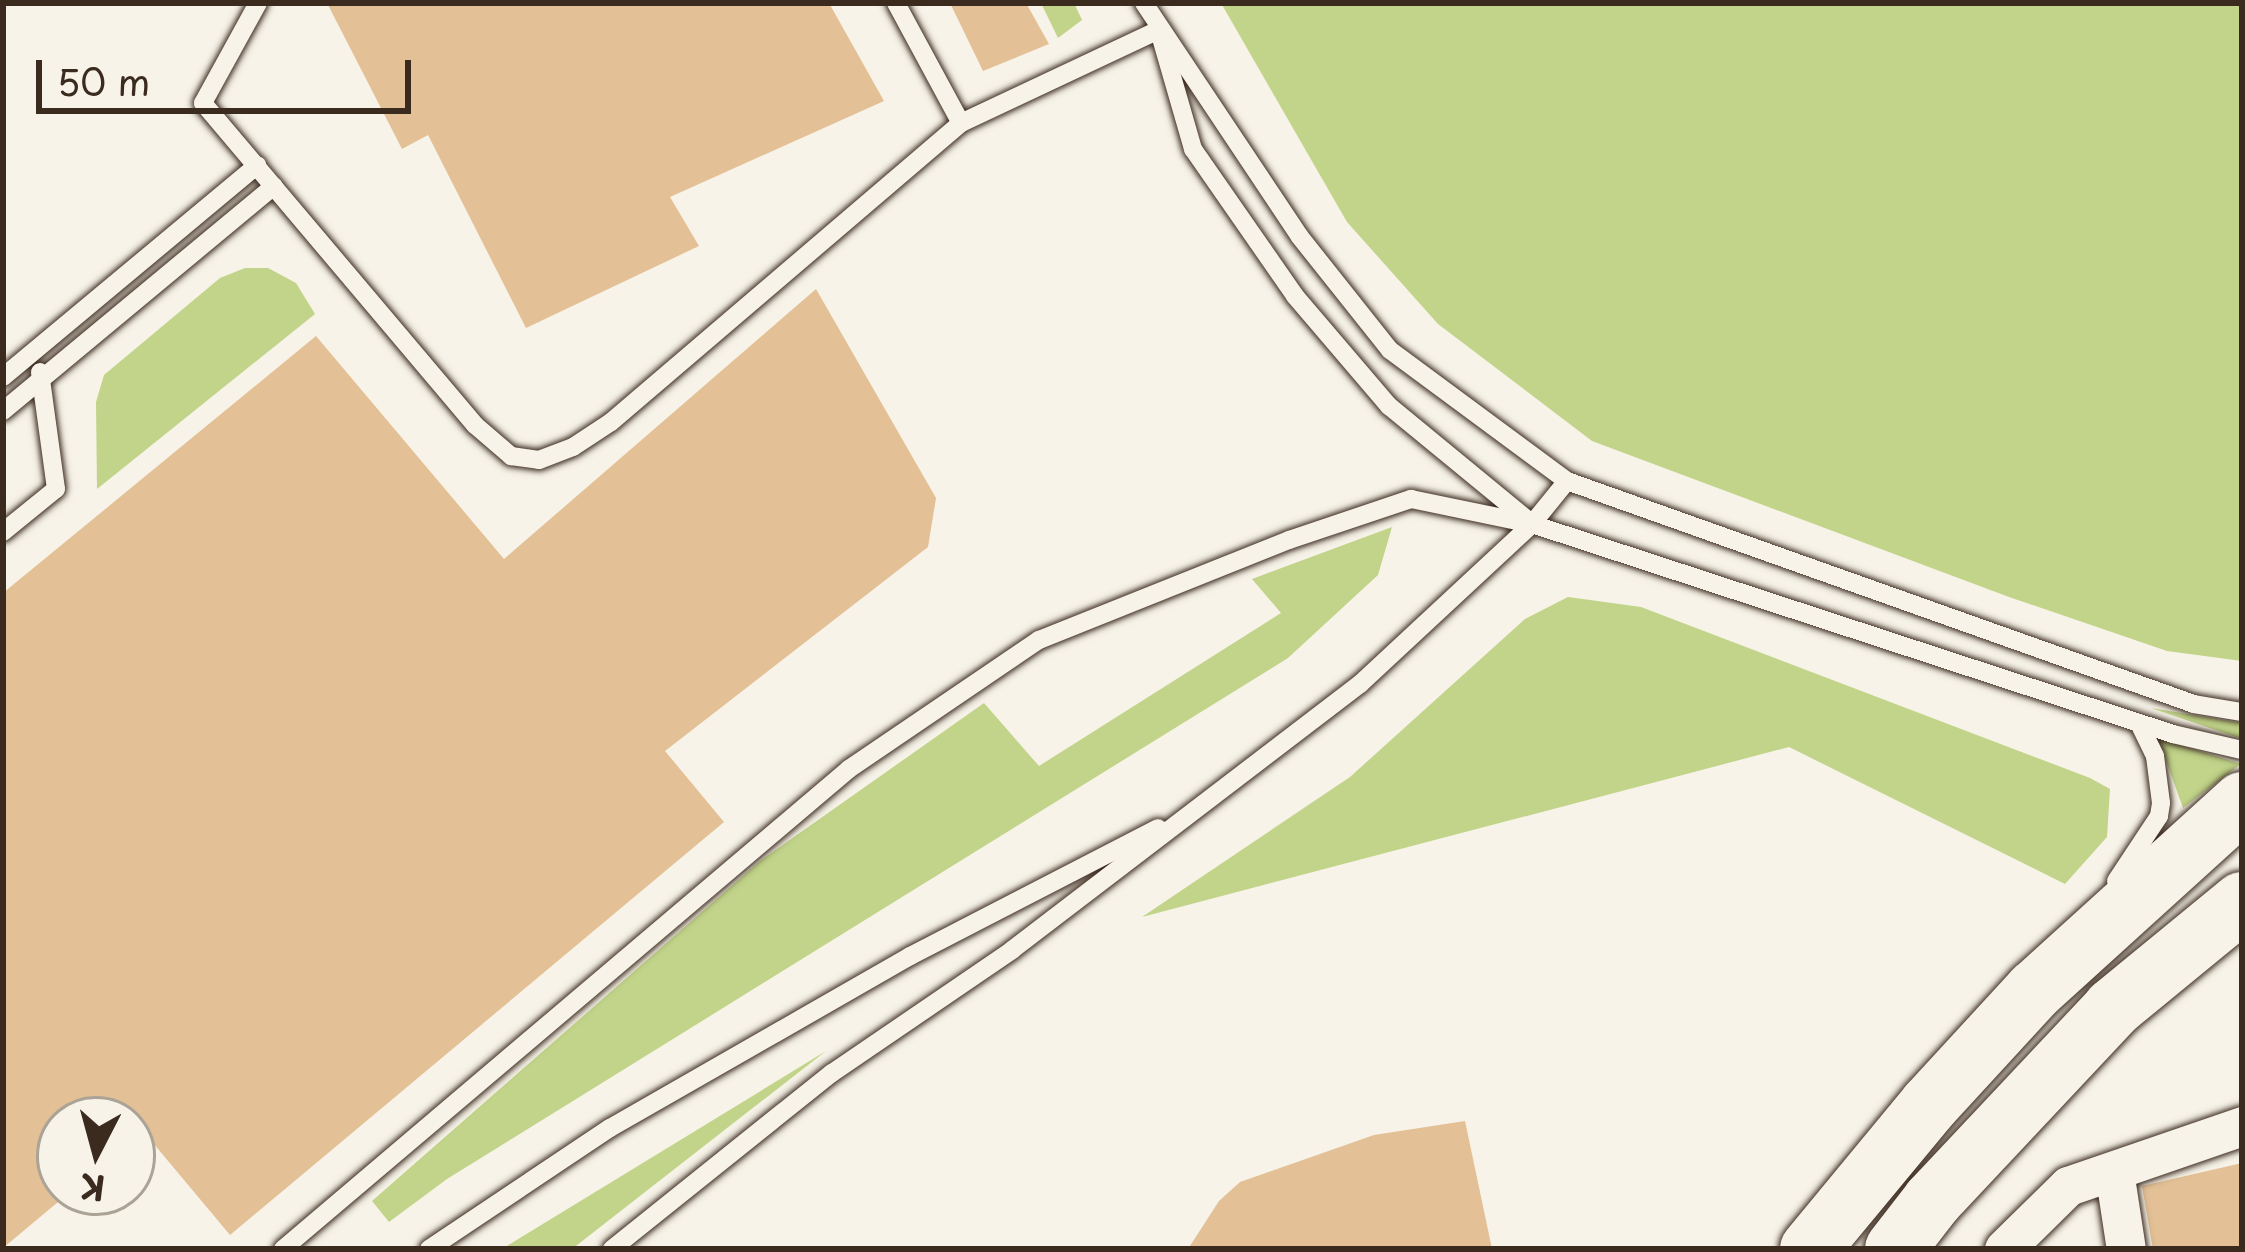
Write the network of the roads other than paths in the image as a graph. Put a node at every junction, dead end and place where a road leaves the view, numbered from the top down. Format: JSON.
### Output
{"nodes":[{"id":1,"x":258,"y":3,"type":"edge"},
{"id":2,"x":896,"y":3,"type":"edge"},
{"id":3,"x":1144,"y":3,"type":"edge"},
{"id":4,"x":1159,"y":30,"type":"junction"},
{"id":5,"x":961,"y":123,"type":"junction"},
{"id":6,"x":257,"y":165,"type":"junction"},
{"id":7,"x":274,"y":186,"type":"junction"},
{"id":8,"x":27,"y":357,"type":"junction"},
{"id":9,"x":44,"y":376,"type":"junction"},
{"id":10,"x":3,"y":377,"type":"edge"},
{"id":11,"x":3,"y":411,"type":"edge"},
{"id":12,"x":1567,"y":482,"type":"junction"},
{"id":13,"x":1532,"y":524,"type":"junction"},
{"id":14,"x":3,"y":532,"type":"edge"},
{"id":15,"x":2242,"y":712,"type":"edge"},
{"id":16,"x":2138,"y":723,"type":"junction"},
{"id":17,"x":2242,"y":750,"type":"edge"},
{"id":18,"x":2242,"y":802,"type":"edge"},
{"id":19,"x":1205,"y":803,"type":"junction"},
{"id":20,"x":2242,"y":902,"type":"edge"},
{"id":21,"x":2035,"y":990,"type":"junction"},
{"id":22,"x":2242,"y":1126,"type":"edge"},
{"id":23,"x":2114,"y":1171,"type":"junction"},
{"id":24,"x":283,"y":1249,"type":"edge"},
{"id":25,"x":429,"y":1249,"type":"edge"},
{"id":26,"x":613,"y":1249,"type":"edge"},
{"id":27,"x":1810,"y":1249,"type":"edge"},
{"id":28,"x":1895,"y":1249,"type":"edge"},
{"id":29,"x":2004,"y":1249,"type":"edge"},
{"id":30,"x":2126,"y":1249,"type":"edge"}],
"edges":[{"from":1,"to":6,"type":"lane"},
{"from":2,"to":5,"type":"lane"},
{"from":3,"to":4,"type":"lane"},
{"from":4,"to":5,"type":"lane"},
{"from":4,"to":12,"type":"lane"},
{"from":4,"to":13,"type":"lane"},
{"from":5,"to":7,"type":"lane"},
{"from":6,"to":7,"type":"lane"},
{"from":6,"to":8,"type":"lane"},
{"from":7,"to":9,"type":"lane"},
{"from":8,"to":9,"type":"lane"},
{"from":8,"to":10,"type":"lane"},
{"from":9,"to":11,"type":"lane"},
{"from":9,"to":14,"type":"lane"},
{"from":12,"to":13,"type":"lane"},
{"from":12,"to":15,"type":"lane"},
{"from":13,"to":16,"type":"lane"},
{"from":13,"to":19,"type":"lane"},
{"from":13,"to":24,"type":"lane"},
{"from":16,"to":17,"type":"lane"},
{"from":16,"to":21,"type":"lane"},
{"from":18,"to":21,"type":"main road"},
{"from":19,"to":25,"type":"lane"},
{"from":19,"to":26,"type":"lane"},
{"from":20,"to":28,"type":"main road"},
{"from":21,"to":27,"type":"main road"},
{"from":22,"to":23,"type":"street"},
{"from":23,"to":29,"type":"street"},
{"from":23,"to":30,"type":"street"}]}
